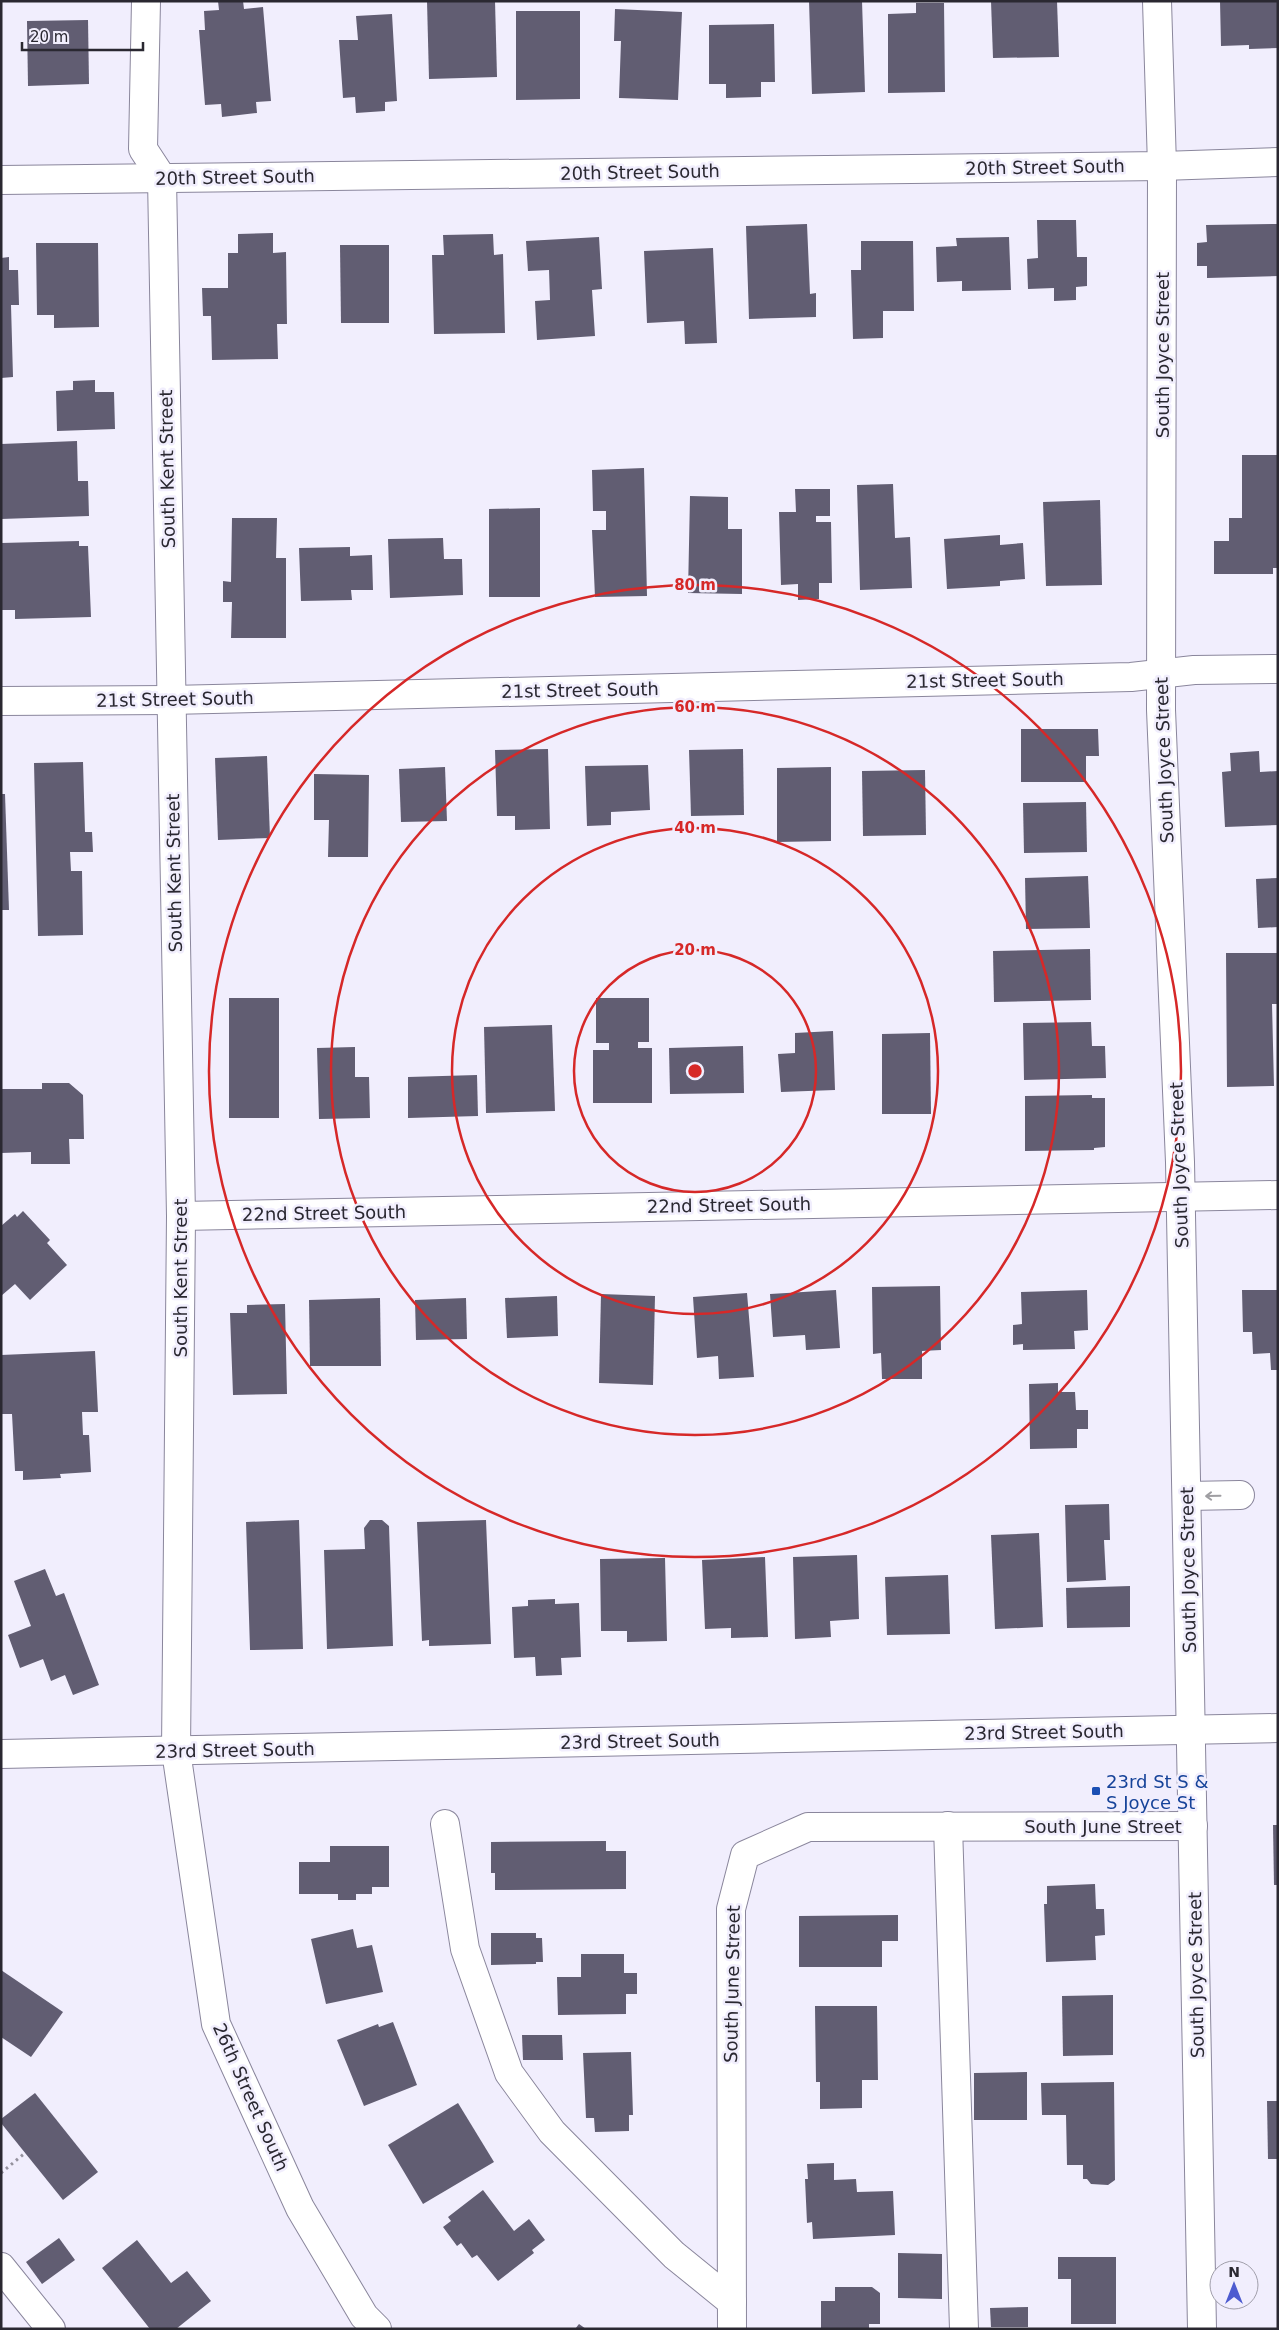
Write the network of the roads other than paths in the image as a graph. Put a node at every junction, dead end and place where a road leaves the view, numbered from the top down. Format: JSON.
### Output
{"nodes":[{"id":1,"x":146,"y":1,"type":"edge"},
{"id":2,"x":1157,"y":1,"type":"edge"},
{"id":3,"x":1278,"y":162,"type":"edge"},
{"id":4,"x":1162,"y":166,"type":"junction"},
{"id":5,"x":162,"y":178,"type":"junction"},
{"id":6,"x":1,"y":180,"type":"edge"},
{"id":7,"x":1278,"y":669,"type":"edge"},
{"id":8,"x":1162,"y":673,"type":"junction"},
{"id":9,"x":170,"y":700,"type":"junction"},
{"id":10,"x":1,"y":701,"type":"edge"},
{"id":11,"x":1278,"y":1195,"type":"edge"},
{"id":12,"x":1181,"y":1197,"type":"junction"},
{"id":13,"x":181,"y":1216,"type":"junction"},
{"id":14,"x":1240,"y":1495,"type":"dead end"},
{"id":15,"x":1186,"y":1496,"type":"junction"},
{"id":16,"x":1278,"y":1728,"type":"edge"},
{"id":17,"x":1191,"y":1729,"type":"junction"},
{"id":18,"x":176,"y":1751,"type":"junction"},
{"id":19,"x":1,"y":1754,"type":"edge"},
{"id":20,"x":445,"y":1824,"type":"dead end"},
{"id":21,"x":948,"y":1826,"type":"junction"},
{"id":22,"x":1193,"y":1826,"type":"junction"},
{"id":23,"x":1,"y":2267,"type":"edge"},
{"id":24,"x":732,"y":2302,"type":"junction"},
{"id":25,"x":51,"y":2329,"type":"edge"},
{"id":26,"x":377,"y":2329,"type":"edge"},
{"id":27,"x":732,"y":2329,"type":"edge"},
{"id":28,"x":964,"y":2329,"type":"edge"},
{"id":29,"x":1202,"y":2329,"type":"edge"}],
"edges":[{"from":1,"to":5,"type":"street"},
{"from":2,"to":4,"type":"street","name":"South Joyce Street"},
{"from":3,"to":4,"type":"street","name":"20th Street South"},
{"from":4,"to":5,"type":"street","name":"20th Street South"},
{"from":4,"to":8,"type":"street","name":"South Joyce Street"},
{"from":5,"to":6,"type":"street","name":"20th Street South"},
{"from":5,"to":9,"type":"street","name":"South Kent Street"},
{"from":7,"to":8,"type":"street","name":"21st Street South"},
{"from":8,"to":9,"type":"street","name":"21st Street South"},
{"from":8,"to":12,"type":"street","name":"South Joyce Street"},
{"from":9,"to":10,"type":"street","name":"21st Street South"},
{"from":9,"to":13,"type":"street","name":"South Kent Street"},
{"from":11,"to":12,"type":"street","name":"22nd Street South"},
{"from":12,"to":13,"type":"street","name":"22nd Street South"},
{"from":12,"to":15,"type":"street","name":"South Joyce Street"},
{"from":13,"to":18,"type":"street","name":"South Kent Street"},
{"from":14,"to":15,"type":"street","one_way":true},
{"from":15,"to":17,"type":"street","name":"South Joyce Street"},
{"from":16,"to":17,"type":"street","name":"23rd Street South"},
{"from":17,"to":18,"type":"street","name":"23rd Street South"},
{"from":17,"to":22,"type":"street","name":"South Joyce Street"},
{"from":18,"to":19,"type":"street","name":"23rd Street South"},
{"from":18,"to":26,"type":"street","name":"26th Street South"},
{"from":20,"to":24,"type":"street"},
{"from":21,"to":22,"type":"street","name":"South June Street"},
{"from":21,"to":24,"type":"street","name":"South June Street"},
{"from":21,"to":28,"type":"street"},
{"from":22,"to":29,"type":"street","name":"South Joyce Street"},
{"from":23,"to":25,"type":"street"},
{"from":24,"to":27,"type":"street","name":"South June Street"}]}
